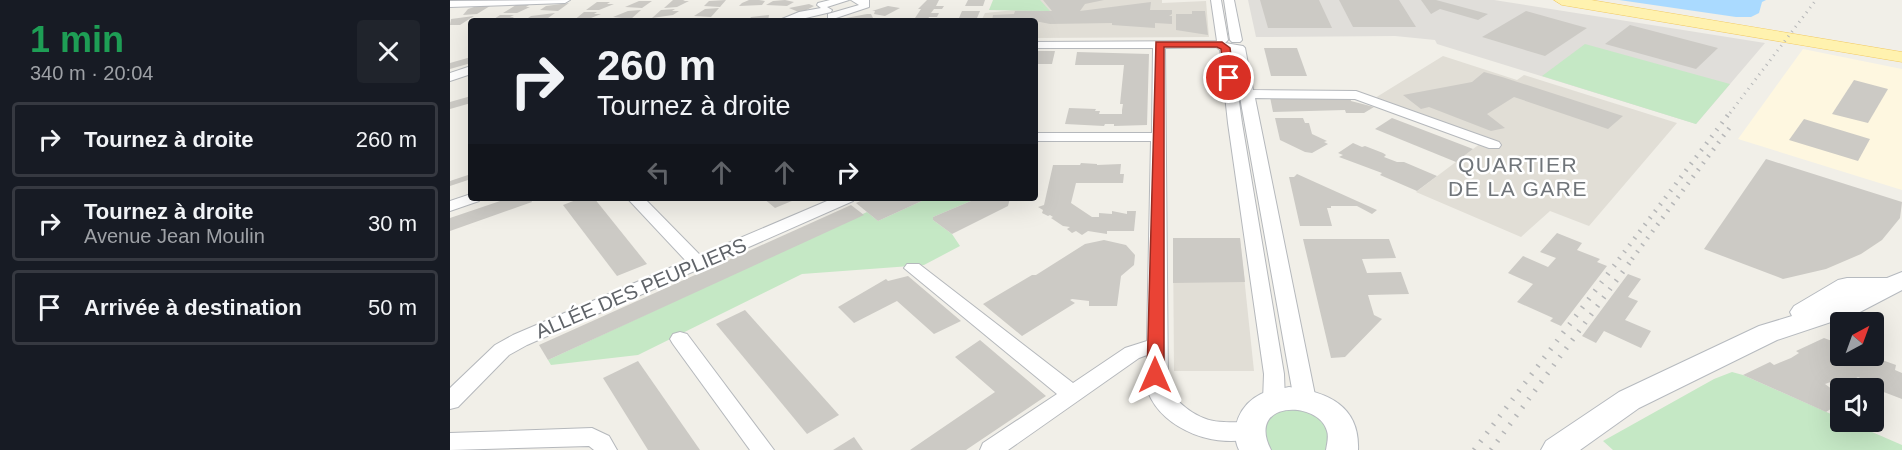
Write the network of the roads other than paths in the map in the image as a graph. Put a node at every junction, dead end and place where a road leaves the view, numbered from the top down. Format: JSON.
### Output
{"nodes":[{"id":1,"x":565,"y":0,"type":"edge"},
{"id":2,"x":844,"y":0,"type":"edge"},
{"id":3,"x":856,"y":0,"type":"edge"},
{"id":4,"x":1216,"y":0,"type":"edge"},
{"id":5,"x":1229,"y":0,"type":"edge"},
{"id":6,"x":1562,"y":0,"type":"edge"},
{"id":7,"x":450,"y":4,"type":"edge"},
{"id":8,"x":826,"y":10,"type":"edge"},
{"id":9,"x":791,"y":18,"type":"edge"},
{"id":10,"x":1159,"y":44,"type":"junction"},
{"id":11,"x":1228,"y":44,"type":"junction"},
{"id":12,"x":1038,"y":45,"type":"edge"},
{"id":13,"x":1902,"y":58,"type":"edge"},
{"id":14,"x":468,"y":71,"type":"edge"},
{"id":15,"x":450,"y":77,"type":"edge"},
{"id":16,"x":1247,"y":94,"type":"junction"},
{"id":17,"x":1038,"y":137,"type":"edge"},
{"id":18,"x":1158,"y":137,"type":"junction"},
{"id":19,"x":1494,"y":145,"type":"dead end"},
{"id":20,"x":1262,"y":166,"type":"junction"},
{"id":21,"x":1243,"y":167,"type":"junction"},
{"id":22,"x":468,"y":200,"type":"edge"},
{"id":23,"x":638,"y":201,"type":"edge"},
{"id":24,"x":840,"y":201,"type":"edge"},
{"id":25,"x":450,"y":206,"type":"edge"},
{"id":26,"x":698,"y":263,"type":"junction"},
{"id":27,"x":913,"y":268,"type":"dead end"},
{"id":28,"x":1897,"y":282,"type":"edge"},
{"id":29,"x":680,"y":339,"type":"dead end"},
{"id":30,"x":1155,"y":348,"type":"junction"},
{"id":31,"x":1072,"y":394,"type":"junction"},
{"id":32,"x":1305,"y":400,"type":"junction"},
{"id":33,"x":450,"y":401,"type":"edge"},
{"id":34,"x":1274,"y":401,"type":"junction"},
{"id":35,"x":1252,"y":441,"type":"edge"},
{"id":36,"x":450,"y":442,"type":"edge"},
{"id":37,"x":518,"y":445,"type":"edge"},
{"id":38,"x":606,"y":450,"type":"edge"},
{"id":39,"x":763,"y":450,"type":"edge"},
{"id":40,"x":991,"y":450,"type":"edge"},
{"id":41,"x":1342,"y":450,"type":"edge"},
{"id":42,"x":1557,"y":450,"type":"edge"}],
"edges":[{"from":1,"to":7,"type":"street"},
{"from":2,"to":8,"type":"street"},
{"from":3,"to":8,"type":"street"},
{"from":4,"to":11,"type":"street"},
{"from":5,"to":11,"type":"street"},
{"from":6,"to":13,"type":"main road"},
{"from":8,"to":9,"type":"street"},
{"from":10,"to":11,"type":"street"},
{"from":10,"to":12,"type":"street"},
{"from":10,"to":18,"type":"street"},
{"from":11,"to":16,"type":"street"},
{"from":11,"to":21,"type":"street"},
{"from":14,"to":15,"type":"street"},
{"from":16,"to":19,"type":"street"},
{"from":16,"to":20,"type":"street"},
{"from":17,"to":18,"type":"street"},
{"from":18,"to":30,"type":"street"},
{"from":20,"to":21,"type":"street"},
{"from":20,"to":32,"type":"street"},
{"from":21,"to":34,"type":"street"},
{"from":22,"to":25,"type":"street"},
{"from":23,"to":26,"type":"street"},
{"from":24,"to":26,"type":"street","name":"ALLÉE DES PEUPLIERS"},
{"from":26,"to":33,"type":"street","name":"ALLÉE DES PEUPLIERS"},
{"from":27,"to":31,"type":"street"},
{"from":28,"to":42,"type":"street"},
{"from":29,"to":39,"type":"street"},
{"from":30,"to":31,"type":"street"},
{"from":30,"to":35,"type":"street"},
{"from":31,"to":40,"type":"street"},
{"from":32,"to":34,"type":"street"},
{"from":32,"to":41,"type":"street"},
{"from":34,"to":35,"type":"street"},
{"from":36,"to":37,"type":"street"},
{"from":37,"to":38,"type":"street"}]}
